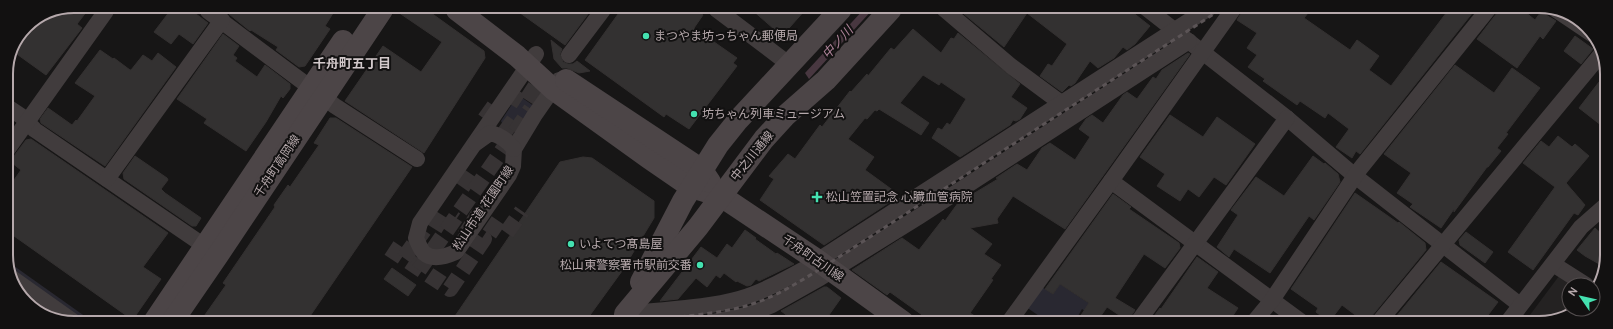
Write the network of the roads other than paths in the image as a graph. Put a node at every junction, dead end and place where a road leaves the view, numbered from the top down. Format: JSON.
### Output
{"nodes":[{"id":1,"x":105,"y":13,"type":"edge"},
{"id":2,"x":211,"y":13,"type":"edge"},
{"id":3,"x":362,"y":13,"type":"edge"},
{"id":4,"x":380,"y":13,"type":"edge"},
{"id":5,"x":462,"y":13,"type":"edge"},
{"id":6,"x":486,"y":13,"type":"edge"},
{"id":7,"x":602,"y":13,"type":"edge"},
{"id":8,"x":721,"y":13,"type":"edge"},
{"id":9,"x":837,"y":13,"type":"edge"},
{"id":10,"x":887,"y":13,"type":"edge"},
{"id":11,"x":949,"y":13,"type":"edge"},
{"id":12,"x":1152,"y":13,"type":"edge"},
{"id":13,"x":1201,"y":13,"type":"edge"},
{"id":14,"x":1232,"y":13,"type":"edge"},
{"id":15,"x":1485,"y":13,"type":"edge"},
{"id":16,"x":222,"y":20,"type":"junction"},
{"id":17,"x":1175,"y":31,"type":"junction"},
{"id":18,"x":1189,"y":41,"type":"junction"},
{"id":19,"x":1202,"y":52,"type":"junction"},
{"id":20,"x":569,"y":54,"type":"dead end"},
{"id":21,"x":1597,"y":57,"type":"edge"},
{"id":22,"x":532,"y":60,"type":"junction"},
{"id":23,"x":790,"y":65,"type":"junction"},
{"id":24,"x":557,"y":83,"type":"junction"},
{"id":25,"x":317,"y":92,"type":"junction"},
{"id":26,"x":1061,"y":103,"type":"junction"},
{"id":27,"x":13,"y":112,"type":"edge"},
{"id":28,"x":1287,"y":118,"type":"junction"},
{"id":29,"x":26,"y":122,"type":"junction"},
{"id":30,"x":13,"y":141,"type":"edge"},
{"id":31,"x":474,"y":144,"type":"junction"},
{"id":32,"x":514,"y":149,"type":"junction"},
{"id":33,"x":417,"y":159,"type":"dead end"},
{"id":34,"x":1355,"y":176,"type":"junction"},
{"id":35,"x":696,"y":178,"type":"junction"},
{"id":36,"x":107,"y":179,"type":"junction"},
{"id":37,"x":1111,"y":181,"type":"junction"},
{"id":38,"x":721,"y":196,"type":"junction"},
{"id":39,"x":1600,"y":210,"type":"edge"},
{"id":40,"x":1195,"y":243,"type":"junction"},
{"id":41,"x":1442,"y":244,"type":"junction"},
{"id":42,"x":212,"y":251,"type":"junction"},
{"id":43,"x":1552,"y":264,"type":"junction"},
{"id":44,"x":824,"y":265,"type":"junction"},
{"id":45,"x":1573,"y":277,"type":"edge"},
{"id":46,"x":20,"y":284,"type":"edge"},
{"id":47,"x":1272,"y":300,"type":"junction"},
{"id":48,"x":1520,"y":305,"type":"junction"},
{"id":49,"x":64,"y":315,"type":"edge"},
{"id":50,"x":159,"y":316,"type":"edge"},
{"id":51,"x":175,"y":316,"type":"edge"},
{"id":52,"x":624,"y":316,"type":"edge"},
{"id":53,"x":625,"y":316,"type":"edge"},
{"id":54,"x":636,"y":316,"type":"edge"},
{"id":55,"x":740,"y":316,"type":"edge"},
{"id":56,"x":895,"y":316,"type":"edge"},
{"id":57,"x":1013,"y":316,"type":"edge"},
{"id":58,"x":1142,"y":316,"type":"edge"},
{"id":59,"x":1259,"y":316,"type":"edge"},
{"id":60,"x":1294,"y":316,"type":"edge"},
{"id":61,"x":1384,"y":316,"type":"edge"},
{"id":62,"x":1512,"y":316,"type":"edge"}],
"edges":[{"from":1,"to":29,"type":"street"},
{"from":2,"to":16,"type":"street"},
{"from":3,"to":25,"type":"street","name":"千舟町高岡線"},
{"from":4,"to":25,"type":"street","name":"千舟町高岡線"},
{"from":5,"to":22,"type":"street"},
{"from":6,"to":22,"type":"street"},
{"from":7,"to":20,"type":"street"},
{"from":8,"to":23,"type":"street"},
{"from":9,"to":23,"type":"street"},
{"from":10,"to":38,"type":"street","name":"中之川通線"},
{"from":11,"to":26,"type":"street"},
{"from":12,"to":17,"type":"street"},
{"from":13,"to":17,"type":"street"},
{"from":14,"to":19,"type":"street"},
{"from":15,"to":34,"type":"street"},
{"from":16,"to":25,"type":"street"},
{"from":16,"to":36,"type":"street"},
{"from":17,"to":18,"type":"street"},
{"from":17,"to":26,"type":"street"},
{"from":18,"to":19,"type":"street"},
{"from":18,"to":44,"type":"street"},
{"from":19,"to":28,"type":"street"},
{"from":19,"to":37,"type":"street"},
{"from":21,"to":41,"type":"street"},
{"from":22,"to":24,"type":"street"},
{"from":22,"to":31,"type":"street","name":"松山市道 花園町線"},
{"from":23,"to":35,"type":"street"},
{"from":24,"to":32,"type":"street","name":"松山市道 花園町線"},
{"from":24,"to":35,"type":"street","name":"千舟町古川線"},
{"from":25,"to":33,"type":"street"},
{"from":25,"to":42,"type":"street","name":"千舟町高岡線"},
{"from":26,"to":44,"type":"street"},
{"from":27,"to":29,"type":"street"},
{"from":28,"to":34,"type":"street"},
{"from":28,"to":40,"type":"street"},
{"from":29,"to":30,"type":"street"},
{"from":29,"to":36,"type":"street"},
{"from":31,"to":32,"type":"street","name":"松山市道 花園町線"},
{"from":31,"to":32,"type":"street","name":"松山市道 花園町線"},
{"from":34,"to":41,"type":"street"},
{"from":34,"to":47,"type":"street"},
{"from":35,"to":38,"type":"street","name":"千舟町古川線"},
{"from":35,"to":52,"type":"street"},
{"from":36,"to":42,"type":"street"},
{"from":37,"to":40,"type":"street"},
{"from":37,"to":57,"type":"street"},
{"from":38,"to":44,"type":"street","name":"千舟町古川線"},
{"from":38,"to":53,"type":"street","name":"中之川通線"},
{"from":39,"to":43,"type":"street"},
{"from":40,"to":47,"type":"street"},
{"from":40,"to":58,"type":"street"},
{"from":41,"to":48,"type":"street"},
{"from":41,"to":61,"type":"street"},
{"from":42,"to":50,"type":"street","name":"千舟町高岡線"},
{"from":42,"to":51,"type":"street","name":"千舟町高岡線"},
{"from":43,"to":45,"type":"street"},
{"from":43,"to":48,"type":"street"},
{"from":44,"to":54,"type":"street"},
{"from":44,"to":55,"type":"street"},
{"from":44,"to":56,"type":"street","name":"千舟町古川線"},
{"from":46,"to":49,"type":"street"},
{"from":47,"to":59,"type":"street"},
{"from":47,"to":60,"type":"street"},
{"from":48,"to":62,"type":"street"}]}
